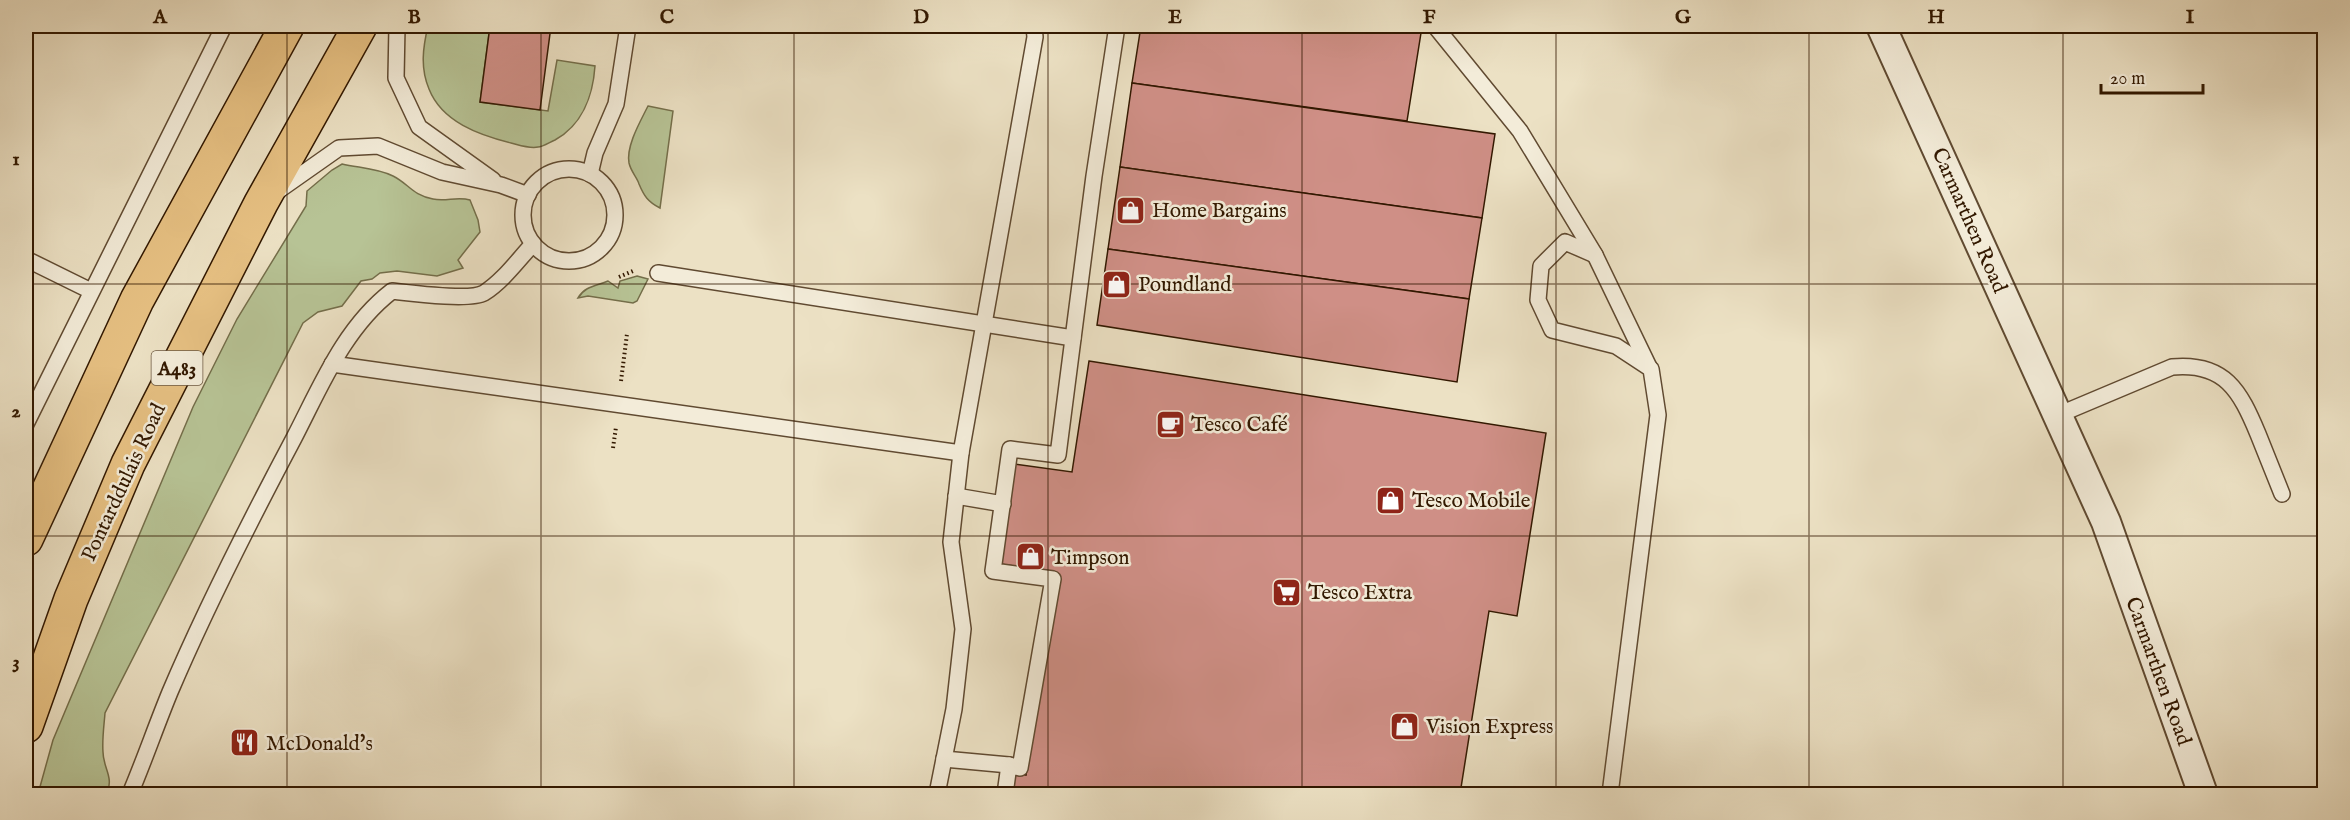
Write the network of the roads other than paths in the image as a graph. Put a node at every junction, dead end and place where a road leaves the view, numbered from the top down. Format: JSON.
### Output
{"nodes":[{"id":1,"x":224,"y":26,"type":"edge"},
{"id":2,"x":287,"y":26,"type":"edge"},
{"id":3,"x":360,"y":26,"type":"edge"},
{"id":4,"x":396,"y":26,"type":"edge"},
{"id":5,"x":628,"y":26,"type":"edge"},
{"id":6,"x":1034,"y":26,"type":"edge"},
{"id":7,"x":1117,"y":26,"type":"edge"},
{"id":8,"x":1435,"y":26,"type":"edge"},
{"id":9,"x":1881,"y":26,"type":"edge"},
{"id":10,"x":590,"y":174,"type":"junction"},
{"id":11,"x":501,"y":185,"type":"junction"},
{"id":12,"x":528,"y":195,"type":"junction"},
{"id":13,"x":261,"y":203,"type":"junction"},
{"id":14,"x":533,"y":244,"type":"junction"},
{"id":15,"x":1594,"y":255,"type":"junction"},
{"id":16,"x":26,"y":260,"type":"edge"},
{"id":17,"x":658,"y":273,"type":"dead end"},
{"id":18,"x":91,"y":291,"type":"junction"},
{"id":19,"x":984,"y":324,"type":"junction"},
{"id":20,"x":1073,"y":338,"type":"junction"},
{"id":21,"x":332,"y":364,"type":"junction"},
{"id":22,"x":1651,"y":369,"type":"junction"},
{"id":23,"x":2058,"y":415,"type":"junction"},
{"id":24,"x":26,"y":424,"type":"edge"},
{"id":25,"x":961,"y":453,"type":"junction"},
{"id":26,"x":2282,"y":494,"type":"dead end"},
{"id":27,"x":956,"y":496,"type":"junction"},
{"id":28,"x":1003,"y":504,"type":"junction"},
{"id":29,"x":26,"y":539,"type":"edge"},
{"id":30,"x":26,"y":726,"type":"edge"},
{"id":31,"x":944,"y":759,"type":"junction"},
{"id":32,"x":1009,"y":765,"type":"junction"},
{"id":33,"x":130,"y":795,"type":"edge"},
{"id":34,"x":937,"y":795,"type":"edge"},
{"id":35,"x":1005,"y":795,"type":"edge"},
{"id":36,"x":1610,"y":795,"type":"edge"},
{"id":37,"x":2203,"y":795,"type":"edge"}],
"edges":[{"from":1,"to":18,"type":"lane"},
{"from":2,"to":29,"type":"main road"},
{"from":3,"to":13,"type":"main road","name":"Pontarddulais Road","number":"A483"},
{"from":4,"to":11,"type":"lane"},
{"from":5,"to":10,"type":"lane"},
{"from":6,"to":19,"type":"lane"},
{"from":7,"to":20,"type":"lane"},
{"from":8,"to":15,"type":"lane"},
{"from":9,"to":23,"type":"street","name":"Carmarthen Road"},
{"from":10,"to":12,"type":"lane"},
{"from":10,"to":14,"type":"lane"},
{"from":11,"to":12,"type":"lane"},
{"from":11,"to":13,"type":"lane"},
{"from":12,"to":14,"type":"lane"},
{"from":13,"to":30,"type":"main road","name":"Pontarddulais Road","number":"A483"},
{"from":14,"to":21,"type":"lane"},
{"from":15,"to":22,"type":"lane"},
{"from":15,"to":22,"type":"lane"},
{"from":16,"to":18,"type":"lane"},
{"from":17,"to":19,"type":"lane"},
{"from":18,"to":24,"type":"lane"},
{"from":19,"to":20,"type":"lane"},
{"from":19,"to":25,"type":"lane"},
{"from":20,"to":28,"type":"lane"},
{"from":21,"to":25,"type":"lane"},
{"from":21,"to":33,"type":"lane"},
{"from":22,"to":36,"type":"lane"},
{"from":23,"to":26,"type":"lane"},
{"from":23,"to":37,"type":"street","name":"Carmarthen Road"},
{"from":25,"to":27,"type":"lane"},
{"from":27,"to":28,"type":"lane"},
{"from":27,"to":31,"type":"lane"},
{"from":28,"to":32,"type":"lane"},
{"from":31,"to":32,"type":"lane"},
{"from":31,"to":34,"type":"lane"},
{"from":32,"to":35,"type":"lane"}]}
